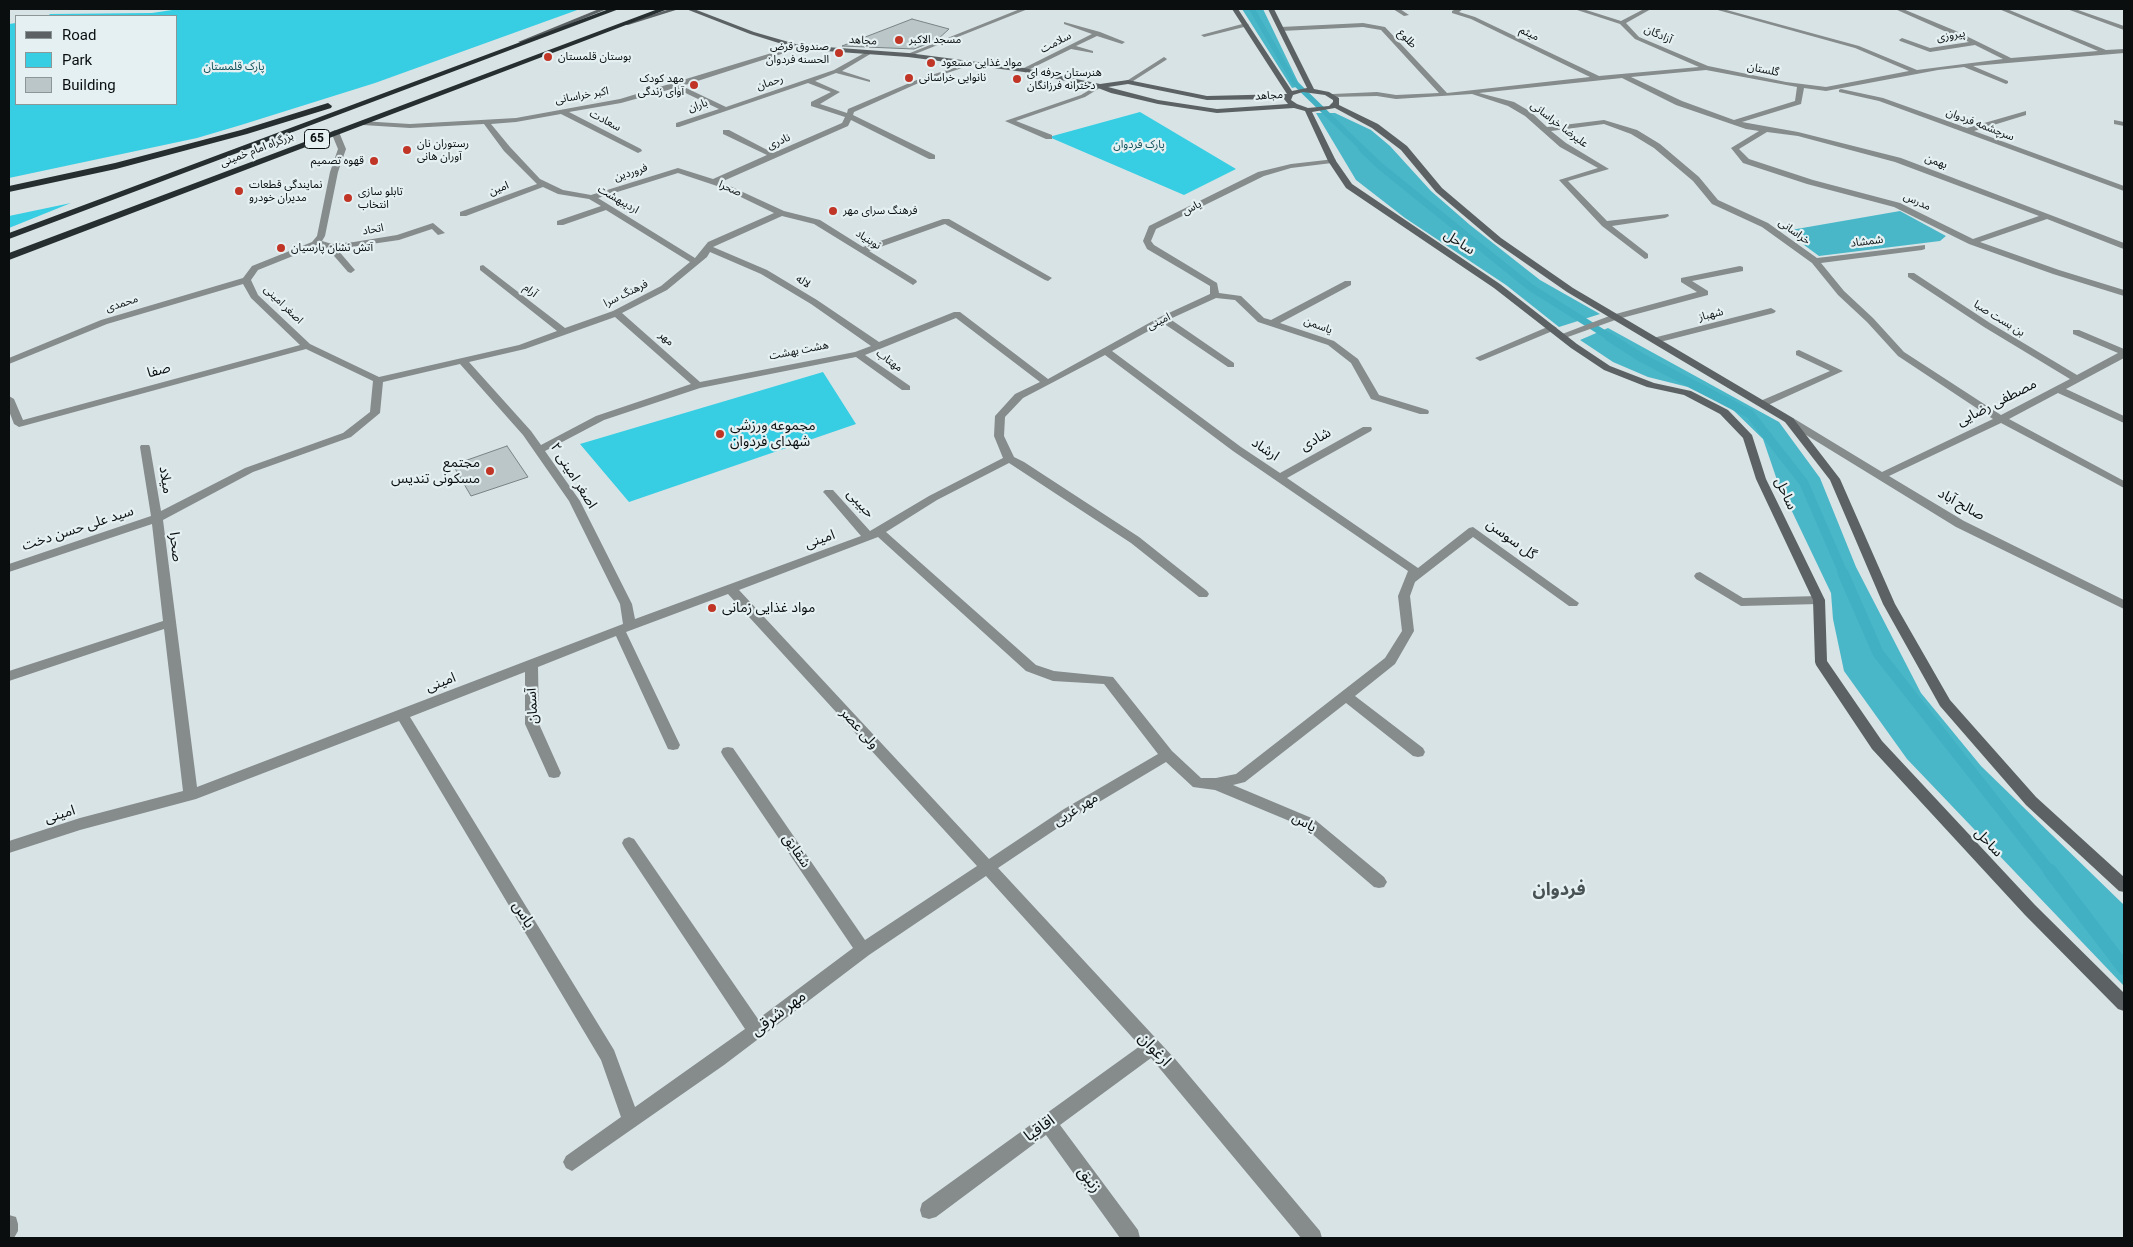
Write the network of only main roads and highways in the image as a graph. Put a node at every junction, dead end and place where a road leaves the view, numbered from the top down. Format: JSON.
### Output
{"nodes":[{"id":1,"x":615,"y":9,"type":"edge"},
{"id":2,"x":664,"y":9,"type":"edge"},
{"id":3,"x":454,"y":68,"type":"junction"},
{"id":4,"x":9,"y":189,"type":"edge"},
{"id":5,"x":9,"y":236,"type":"edge"},
{"id":6,"x":9,"y":258,"type":"edge"}],
"edges":[{"from":1,"to":3,"type":"highway","name":"بزرگراه امام خمینی","number":"65"},
{"from":2,"to":6,"type":"highway","name":"بزرگراه امام خمینی","number":"65"},
{"from":3,"to":4,"type":"highway","number":"65"},
{"from":3,"to":5,"type":"highway","name":"بزرگراه امام خمینی"}]}
